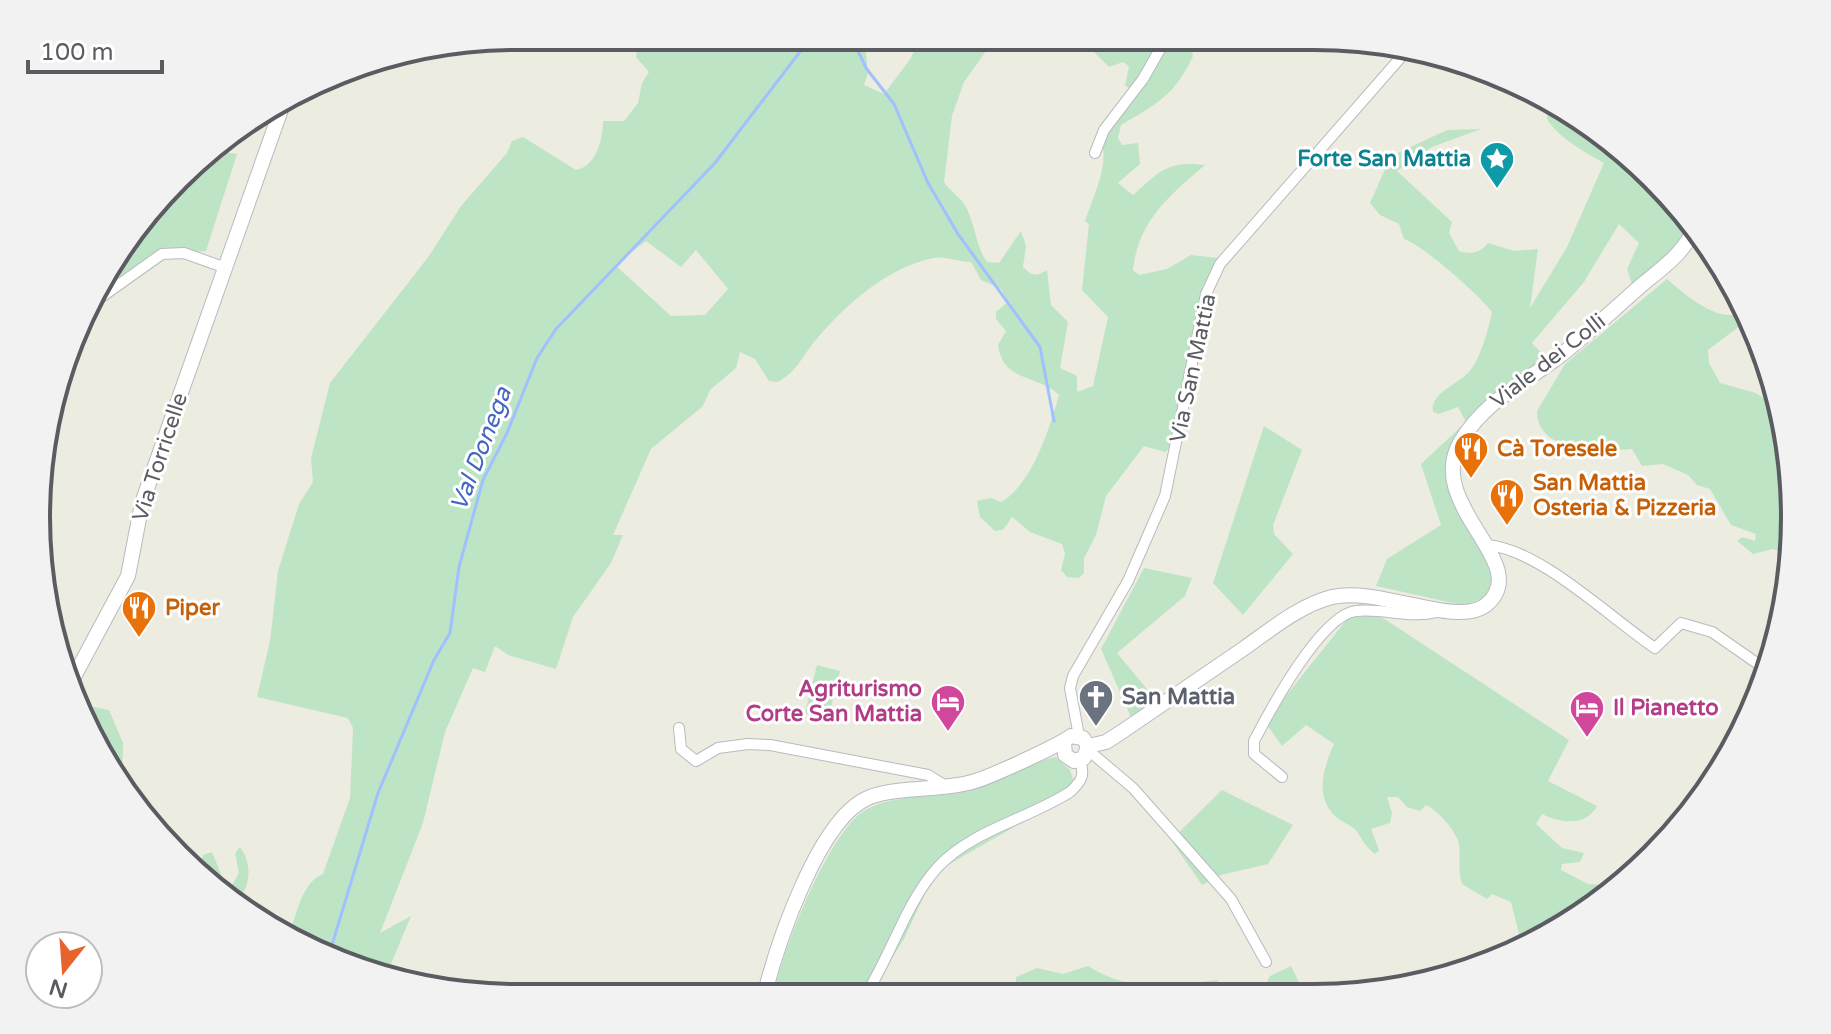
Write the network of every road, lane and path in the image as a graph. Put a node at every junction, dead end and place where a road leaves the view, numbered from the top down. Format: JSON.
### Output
{"nodes":[{"id":1,"x":1160,"y":50,"type":"edge"},
{"id":2,"x":1400,"y":58,"type":"edge"},
{"id":3,"x":279,"y":116,"type":"edge"},
{"id":4,"x":1095,"y":153,"type":"dead end"},
{"id":5,"x":1687,"y":238,"type":"edge"},
{"id":6,"x":226,"y":268,"type":"junction"},
{"id":7,"x":108,"y":293,"type":"edge"},
{"id":8,"x":1487,"y":545,"type":"junction"},
{"id":9,"x":1443,"y":611,"type":"junction"},
{"id":10,"x":1757,"y":664,"type":"edge"},
{"id":11,"x":77,"y":672,"type":"edge"},
{"id":12,"x":679,"y":728,"type":"dead end"},
{"id":13,"x":1064,"y":742,"type":"junction"},
{"id":14,"x":1084,"y":748,"type":"junction"},
{"id":15,"x":1282,"y":777,"type":"dead end"},
{"id":16,"x":946,"y":786,"type":"junction"},
{"id":17,"x":1266,"y":962,"type":"dead end"},
{"id":18,"x":767,"y":984,"type":"edge"},
{"id":19,"x":871,"y":984,"type":"edge"}],
"edges":[{"from":1,"to":4,"type":"street"},
{"from":2,"to":14,"type":"street","name":"Via San Mattia"},
{"from":3,"to":6,"type":"street","name":"Via Torricelle"},
{"from":5,"to":8,"type":"street","name":"Viale dei Colli"},
{"from":6,"to":7,"type":"street"},
{"from":6,"to":11,"type":"street","name":"Via Torricelle"},
{"from":8,"to":9,"type":"street","name":"Viale dei Colli"},
{"from":8,"to":10,"type":"street"},
{"from":9,"to":14,"type":"street","name":"Viale dei Colli"},
{"from":9,"to":15,"type":"street","name":"Viale dei Colli"},
{"from":12,"to":16,"type":"street"},
{"from":13,"to":14,"type":"street","name":"Viale dei Colli"},
{"from":13,"to":14,"type":"street"},
{"from":13,"to":16,"type":"street","name":"Viale dei Colli"},
{"from":14,"to":17,"type":"street"},
{"from":14,"to":19,"type":"street"},
{"from":16,"to":18,"type":"street","name":"Viale dei Colli"}]}
